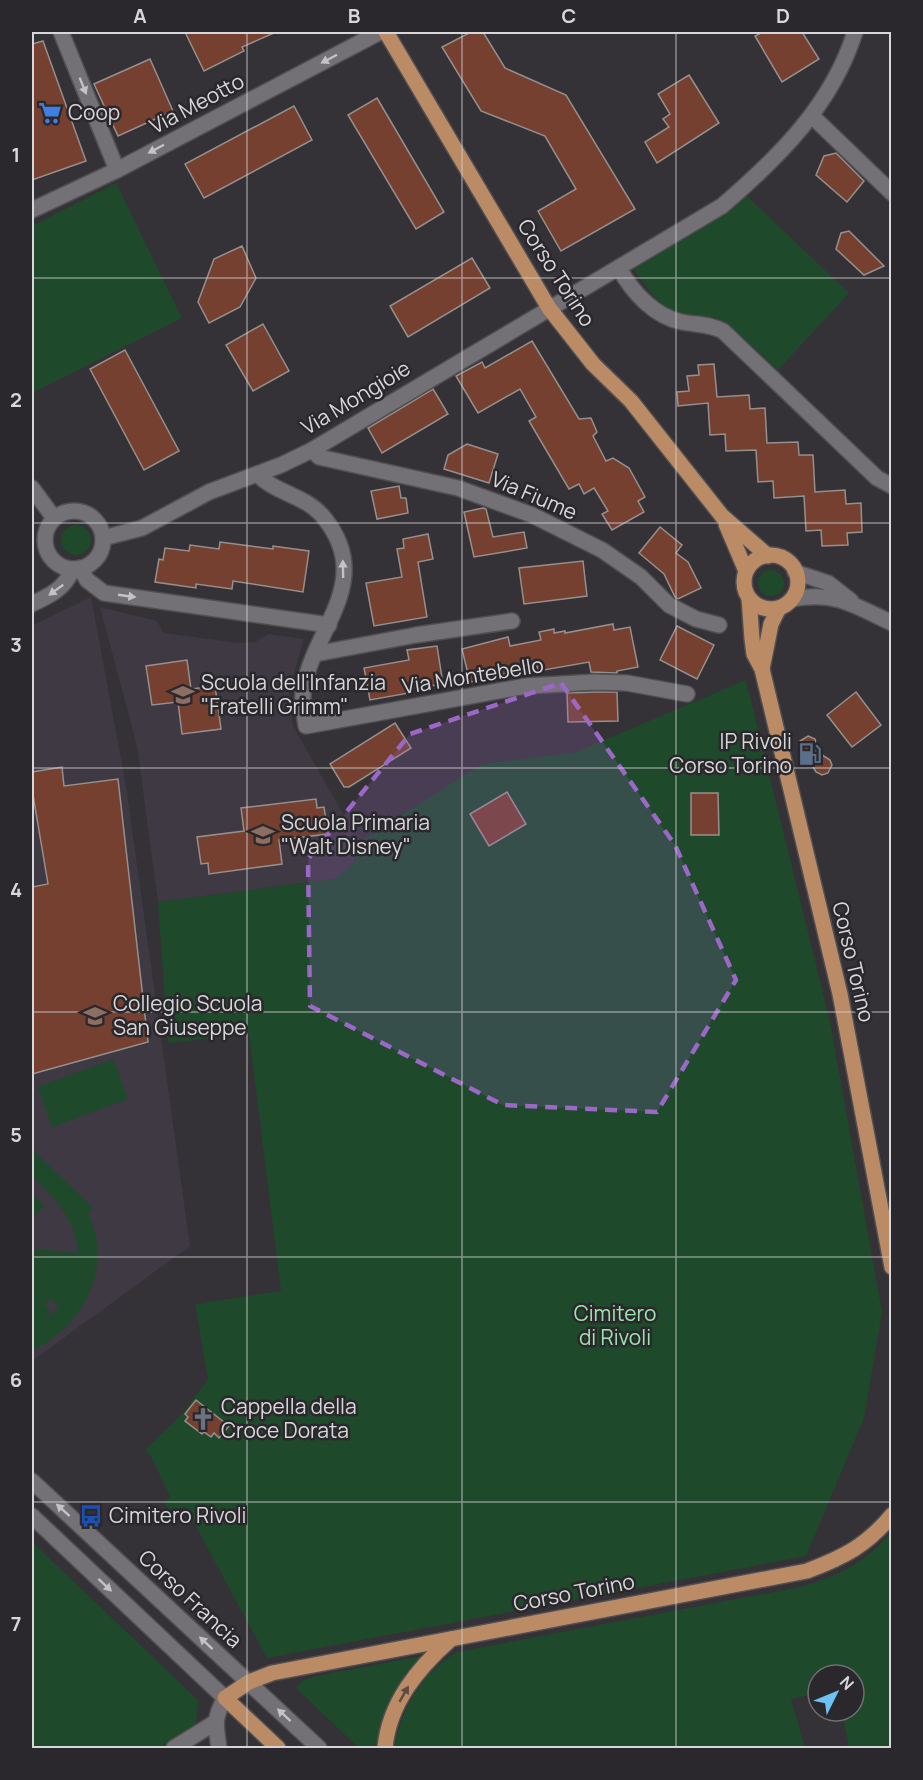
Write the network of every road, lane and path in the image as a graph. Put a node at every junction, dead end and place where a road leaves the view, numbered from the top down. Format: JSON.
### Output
{"nodes":[{"id":1,"x":61,"y":32,"type":"edge"},
{"id":2,"x":380,"y":32,"type":"edge"},
{"id":3,"x":386,"y":32,"type":"edge"},
{"id":4,"x":854,"y":32,"type":"edge"},
{"id":5,"x":812,"y":116,"type":"junction"},
{"id":6,"x":117,"y":170,"type":"junction"},
{"id":7,"x":891,"y":193,"type":"edge"},
{"id":8,"x":32,"y":210,"type":"edge"},
{"id":9,"x":619,"y":268,"type":"junction"},
{"id":10,"x":549,"y":308,"type":"junction"},
{"id":11,"x":312,"y":450,"type":"junction"},
{"id":12,"x":257,"y":474,"type":"junction"},
{"id":13,"x":891,"y":486,"type":"edge"},
{"id":14,"x":32,"y":488,"type":"edge"},
{"id":15,"x":722,"y":516,"type":"junction"},
{"id":16,"x":54,"y":518,"type":"junction"},
{"id":17,"x":103,"y":538,"type":"junction"},
{"id":18,"x":38,"y":541,"type":"edge"},
{"id":19,"x":768,"y":555,"type":"junction"},
{"id":20,"x":77,"y":568,"type":"junction"},
{"id":21,"x":746,"y":571,"type":"junction"},
{"id":22,"x":795,"y":572,"type":"junction"},
{"id":23,"x":749,"y":598,"type":"junction"},
{"id":24,"x":785,"y":603,"type":"junction"},
{"id":25,"x":32,"y":604,"type":"edge"},
{"id":26,"x":855,"y":604,"type":"junction"},
{"id":27,"x":512,"y":621,"type":"dead end"},
{"id":28,"x":891,"y":622,"type":"edge"},
{"id":29,"x":329,"y":626,"type":"junction"},
{"id":30,"x":719,"y":626,"type":"dead end"},
{"id":31,"x":315,"y":654,"type":"junction"},
{"id":32,"x":762,"y":669,"type":"junction"},
{"id":33,"x":687,"y":694,"type":"dead end"},
{"id":34,"x":891,"y":1267,"type":"edge"},
{"id":35,"x":32,"y":1481,"type":"edge"},
{"id":36,"x":891,"y":1515,"type":"edge"},
{"id":37,"x":32,"y":1516,"type":"edge"},
{"id":38,"x":453,"y":1637,"type":"junction"},
{"id":39,"x":249,"y":1682,"type":"junction"},
{"id":40,"x":225,"y":1698,"type":"junction"},
{"id":41,"x":216,"y":1722,"type":"junction"},
{"id":42,"x":174,"y":1749,"type":"edge"},
{"id":43,"x":219,"y":1749,"type":"edge"},
{"id":44,"x":278,"y":1749,"type":"edge"},
{"id":45,"x":319,"y":1749,"type":"edge"},
{"id":46,"x":385,"y":1749,"type":"edge"}],
"edges":[{"from":1,"to":6,"type":"street","one_way":true},
{"from":2,"to":6,"type":"street","name":"Via Meotto","one_way":true},
{"from":3,"to":10,"type":"main road","name":"Corso Torino"},
{"from":4,"to":5,"type":"street","name":"Via Mongioie"},
{"from":5,"to":7,"type":"street"},
{"from":5,"to":9,"type":"street","name":"Via Mongioie"},
{"from":6,"to":8,"type":"street","name":"Via Meotto"},
{"from":9,"to":10,"type":"street","name":"Via Mongioie"},
{"from":9,"to":13,"type":"street"},
{"from":10,"to":11,"type":"street","name":"Via Mongioie"},
{"from":10,"to":15,"type":"main road","name":"Corso Torino"},
{"from":11,"to":12,"type":"street","name":"Via Mongioie"},
{"from":11,"to":30,"type":"street","name":"Via Fiume"},
{"from":12,"to":17,"type":"street","name":"Via Mongioie"},
{"from":29,"to":12,"type":"street","name":"Via Montebello","one_way":true},
{"from":14,"to":16,"type":"street"},
{"from":15,"to":19,"type":"main road","name":"Corso Torino"},
{"from":15,"to":21,"type":"main road","name":"Corso Torino"},
{"from":16,"to":17,"type":"street"},
{"from":16,"to":18,"type":"street"},
{"from":17,"to":20,"type":"street"},
{"from":18,"to":20,"type":"street"},
{"from":19,"to":21,"type":"main road"},
{"from":19,"to":22,"type":"main road"},
{"from":20,"to":25,"type":"street","one_way":true},
{"from":20,"to":29,"type":"street","one_way":true},
{"from":21,"to":23,"type":"main road"},
{"from":22,"to":24,"type":"main road"},
{"from":22,"to":26,"type":"street"},
{"from":23,"to":24,"type":"main road"},
{"from":23,"to":32,"type":"main road","name":"Corso Torino"},
{"from":24,"to":26,"type":"street"},
{"from":24,"to":32,"type":"main road","name":"Corso Torino"},
{"from":26,"to":28,"type":"street"},
{"from":27,"to":31,"type":"street"},
{"from":29,"to":31,"type":"street","name":"Via Montebello"},
{"from":31,"to":33,"type":"street","name":"Via Montebello"},
{"from":32,"to":34,"type":"main road","name":"Corso Torino"},
{"from":39,"to":35,"type":"street","name":"Corso Francia","one_way":true},
{"from":36,"to":38,"type":"main road","name":"Corso Torino"},
{"from":37,"to":40,"type":"street","one_way":true},
{"from":38,"to":39,"type":"main road","name":"Corso Torino"},
{"from":46,"to":38,"type":"main road","one_way":true},
{"from":39,"to":40,"type":"main road","name":"Corso Torino"},
{"from":45,"to":39,"type":"street","name":"Corso Francia","one_way":true},
{"from":40,"to":41,"type":"street"},
{"from":40,"to":44,"type":"main road"},
{"from":41,"to":42,"type":"street"},
{"from":41,"to":43,"type":"street"}]}
